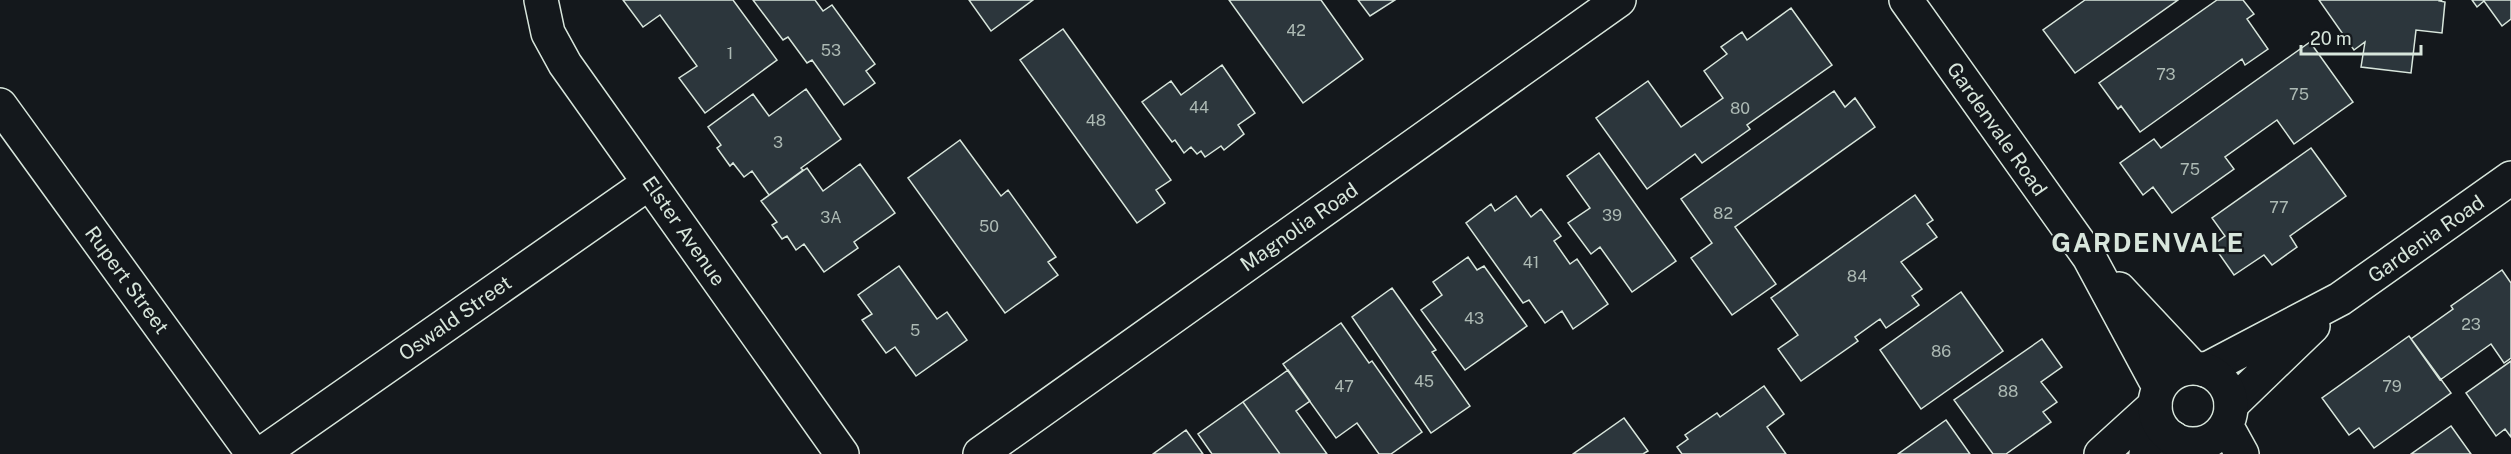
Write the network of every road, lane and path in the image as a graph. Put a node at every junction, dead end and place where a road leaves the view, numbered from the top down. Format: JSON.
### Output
{"nodes":[{"id":1,"x":541,"y":0,"type":"edge"},
{"id":2,"x":1618,"y":0,"type":"edge"},
{"id":3,"x":1906,"y":0,"type":"edge"},
{"id":4,"x":0,"y":105,"type":"edge"},
{"id":5,"x":2511,"y":178,"type":"edge"},
{"id":6,"x":650,"y":183,"type":"junction"},
{"id":7,"x":2088,"y":257,"type":"junction"},
{"id":8,"x":2340,"y":299,"type":"junction"},
{"id":9,"x":2199,"y":369,"type":"junction"},
{"id":10,"x":2157,"y":396,"type":"junction"},
{"id":11,"x":2228,"y":415,"type":"junction"},
{"id":12,"x":2180,"y":448,"type":"edge"},
{"id":13,"x":253,"y":454,"type":"edge"},
{"id":14,"x":261,"y":454,"type":"edge"},
{"id":15,"x":842,"y":454,"type":"edge"},
{"id":16,"x":980,"y":454,"type":"edge"},
{"id":17,"x":2101,"y":454,"type":"edge"},
{"id":18,"x":2242,"y":454,"type":"edge"}],
"edges":[{"from":1,"to":6,"type":"street","name":"Elster Avenue"},
{"from":2,"to":16,"type":"street","name":"Magnolia Road"},
{"from":3,"to":7,"type":"street","name":"Gardenvale Road"},
{"from":4,"to":13,"type":"street","name":"Rupert Street"},
{"from":5,"to":8,"type":"street","name":"Gardenia Road"},
{"from":6,"to":14,"type":"street","name":"Oswald Street"},
{"from":6,"to":15,"type":"street","name":"Elster Avenue"},
{"from":7,"to":9,"type":"street","name":"Gardenvale Road"},
{"from":7,"to":10,"type":"street","name":"Gardenvale Road"},
{"from":8,"to":9,"type":"street","name":"Gardenia Road"},
{"from":8,"to":11,"type":"street","name":"Gardenia Road"},
{"from":9,"to":10,"type":"street"},
{"from":9,"to":11,"type":"street"},
{"from":10,"to":12,"type":"street"},
{"from":10,"to":17,"type":"street"},
{"from":11,"to":12,"type":"street"},
{"from":11,"to":18,"type":"street"}]}
